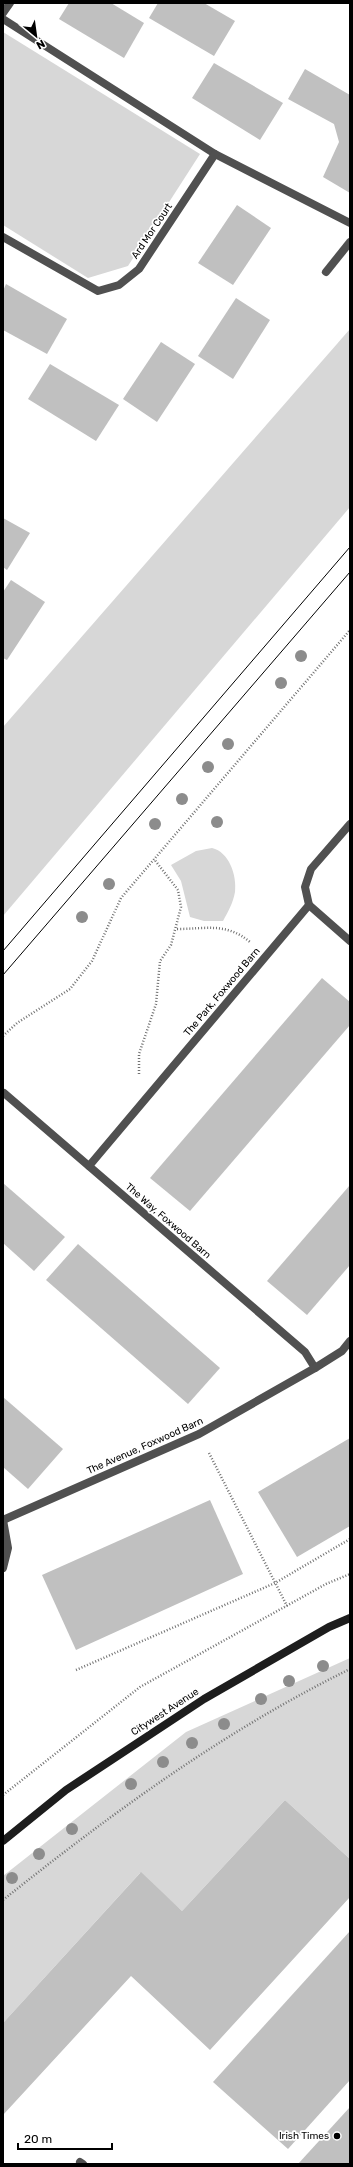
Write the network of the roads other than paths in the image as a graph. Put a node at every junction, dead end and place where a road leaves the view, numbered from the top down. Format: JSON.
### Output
{"nodes":[{"id":1,"x":10,"y":3,"type":"edge"},
{"id":2,"x":3,"y":13,"type":"edge"},
{"id":3,"x":3,"y":19,"type":"edge"},
{"id":4,"x":215,"y":154,"type":"junction"},
{"id":5,"x":350,"y":223,"type":"edge"},
{"id":6,"x":3,"y":237,"type":"edge"},
{"id":7,"x":350,"y":242,"type":"edge"},
{"id":8,"x":326,"y":272,"type":"dead end"},
{"id":9,"x":350,"y":824,"type":"edge"},
{"id":10,"x":309,"y":905,"type":"junction"},
{"id":11,"x":350,"y":940,"type":"edge"},
{"id":12,"x":4,"y":1093,"type":"edge"},
{"id":13,"x":89,"y":1166,"type":"junction"},
{"id":14,"x":350,"y":1342,"type":"edge"},
{"id":15,"x":315,"y":1368,"type":"junction"},
{"id":16,"x":3,"y":1520,"type":"edge"},
{"id":17,"x":3,"y":1568,"type":"edge"},
{"id":18,"x":350,"y":1618,"type":"edge"},
{"id":19,"x":3,"y":1841,"type":"edge"}],
"edges":[{"from":1,"to":2,"type":"street"},
{"from":3,"to":4,"type":"street"},
{"from":4,"to":5,"type":"street"},
{"from":4,"to":6,"type":"street","name":"Ard Mor Court"},
{"from":7,"to":8,"type":"street"},
{"from":9,"to":10,"type":"street"},
{"from":10,"to":11,"type":"street"},
{"from":10,"to":13,"type":"street","name":"The Park, Foxwood Barn"},
{"from":12,"to":13,"type":"street","name":"The Way, Foxwood Barn"},
{"from":13,"to":15,"type":"street","name":"The Way, Foxwood Barn"},
{"from":14,"to":15,"type":"street","name":"The Avenue, Foxwood Barn"},
{"from":15,"to":16,"type":"street","name":"The Avenue, Foxwood Barn"},
{"from":16,"to":17,"type":"street"},
{"from":18,"to":19,"type":"main road","name":"Citywest Avenue"}]}
